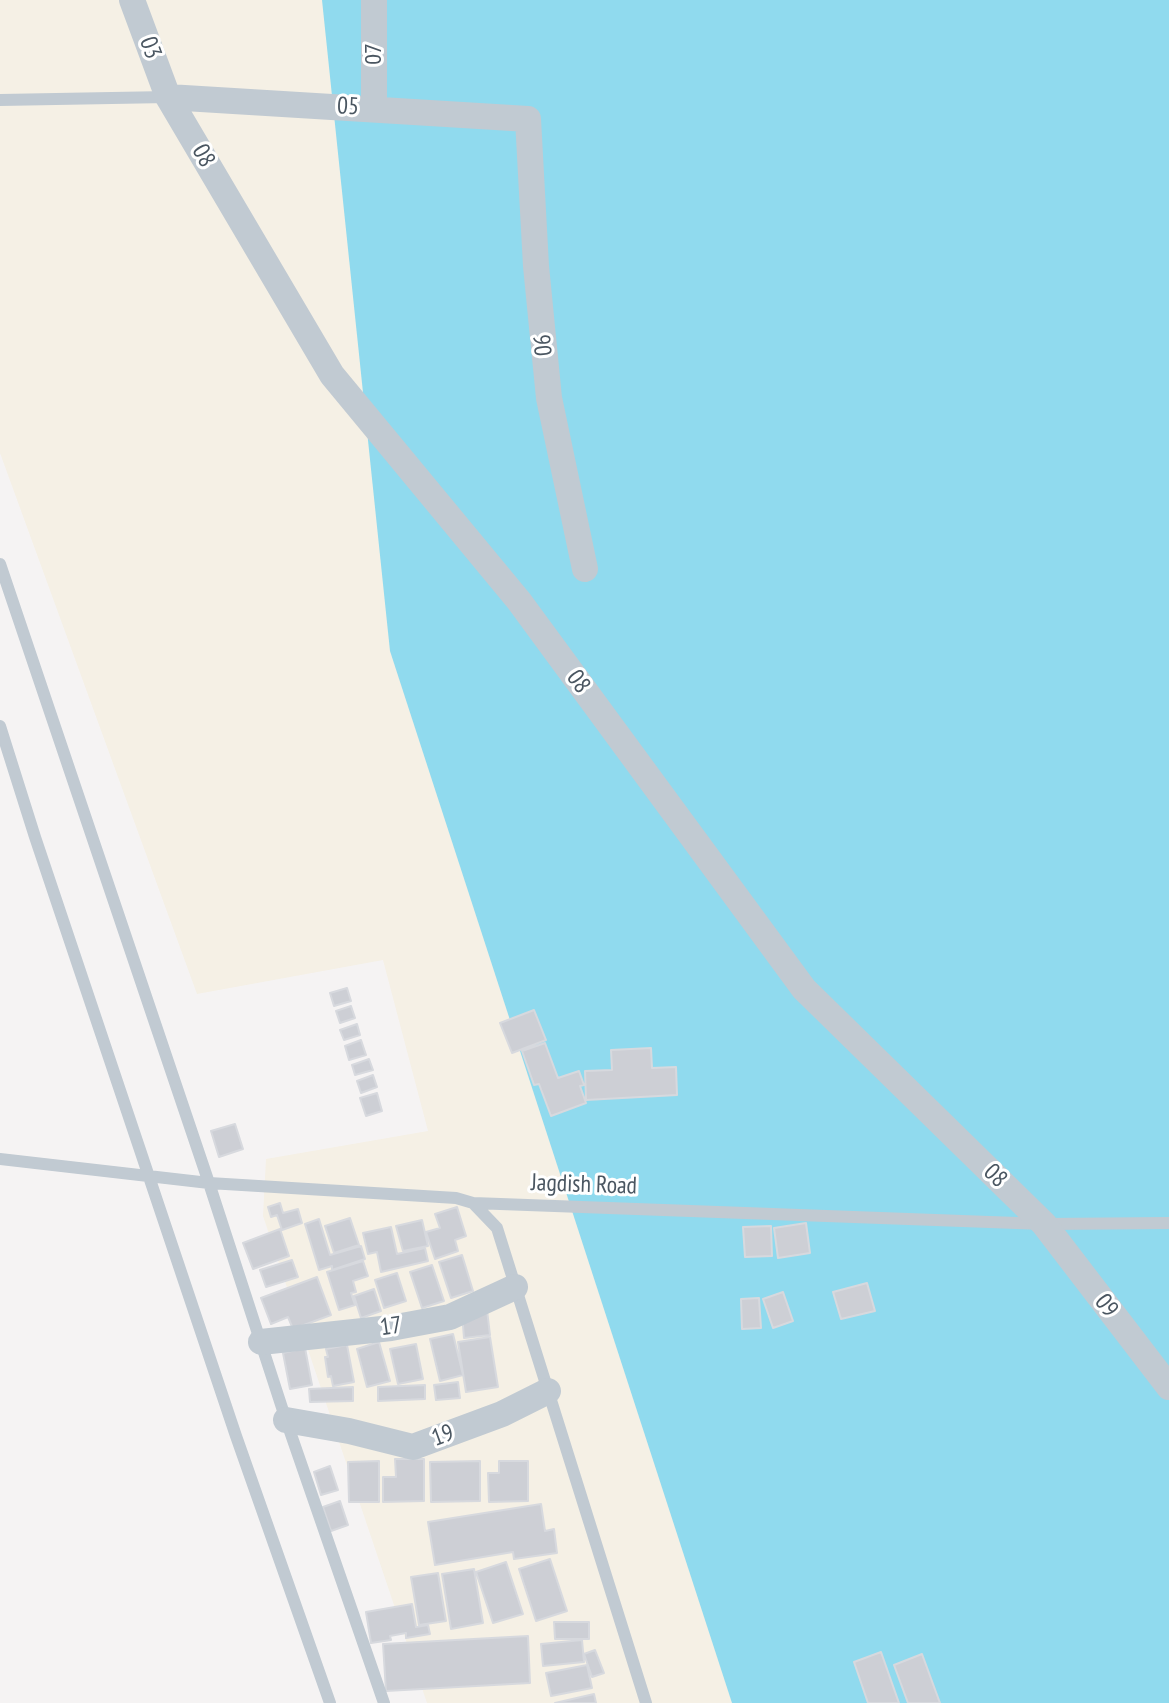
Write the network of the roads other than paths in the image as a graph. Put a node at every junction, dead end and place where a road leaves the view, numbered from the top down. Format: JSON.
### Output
{"nodes":[{"id":1,"x":132,"y":0,"type":"edge"},
{"id":2,"x":374,"y":0,"type":"edge"},
{"id":3,"x":168,"y":97,"type":"junction"},
{"id":4,"x":0,"y":100,"type":"edge"},
{"id":5,"x":374,"y":109,"type":"junction"},
{"id":6,"x":528,"y":119,"type":"joint"},
{"id":7,"x":0,"y":564,"type":"edge"},
{"id":8,"x":585,"y":569,"type":"dead end"},
{"id":9,"x":0,"y":726,"type":"edge"},
{"id":10,"x":0,"y":1159,"type":"edge"},
{"id":11,"x":150,"y":1177,"type":"junction"},
{"id":12,"x":209,"y":1183,"type":"junction"},
{"id":13,"x":473,"y":1203,"type":"junction"},
{"id":14,"x":1169,"y":1223,"type":"edge"},
{"id":15,"x":1044,"y":1224,"type":"junction"},
{"id":16,"x":515,"y":1287,"type":"junction"},
{"id":17,"x":261,"y":1342,"type":"junction"},
{"id":18,"x":1169,"y":1387,"type":"edge"},
{"id":19,"x":548,"y":1391,"type":"junction"},
{"id":20,"x":286,"y":1420,"type":"junction"},
{"id":21,"x":330,"y":1703,"type":"edge"},
{"id":22,"x":384,"y":1703,"type":"edge"},
{"id":23,"x":646,"y":1703,"type":"edge"}],
"edges":[{"from":1,"to":3,"type":"street","name":"03"},
{"from":2,"to":5,"type":"street","name":"07"},
{"from":3,"to":4,"type":"lane"},
{"from":3,"to":5,"type":"street","name":"05"},
{"from":3,"to":15,"type":"street","name":"08"},
{"from":5,"to":6,"type":"street","name":"05"},
{"from":6,"to":8,"type":"street","name":"06"},
{"from":7,"to":12,"type":"lane"},
{"from":9,"to":11,"type":"lane"},
{"from":10,"to":11,"type":"lane","name":"Jagdish Road"},
{"from":11,"to":12,"type":"lane","name":"Jagdish Road"},
{"from":11,"to":21,"type":"lane"},
{"from":12,"to":13,"type":"lane","name":"Jagdish Road"},
{"from":12,"to":17,"type":"lane"},
{"from":13,"to":15,"type":"lane","name":"Jagdish Road"},
{"from":13,"to":16,"type":"lane"},
{"from":14,"to":15,"type":"lane","name":"Jagdish Road"},
{"from":15,"to":18,"type":"street","name":"09"},
{"from":16,"to":17,"type":"street","name":"17"},
{"from":16,"to":19,"type":"lane"},
{"from":17,"to":20,"type":"lane"},
{"from":19,"to":20,"type":"street","name":"19"},
{"from":19,"to":23,"type":"lane"},
{"from":20,"to":22,"type":"lane"}]}
